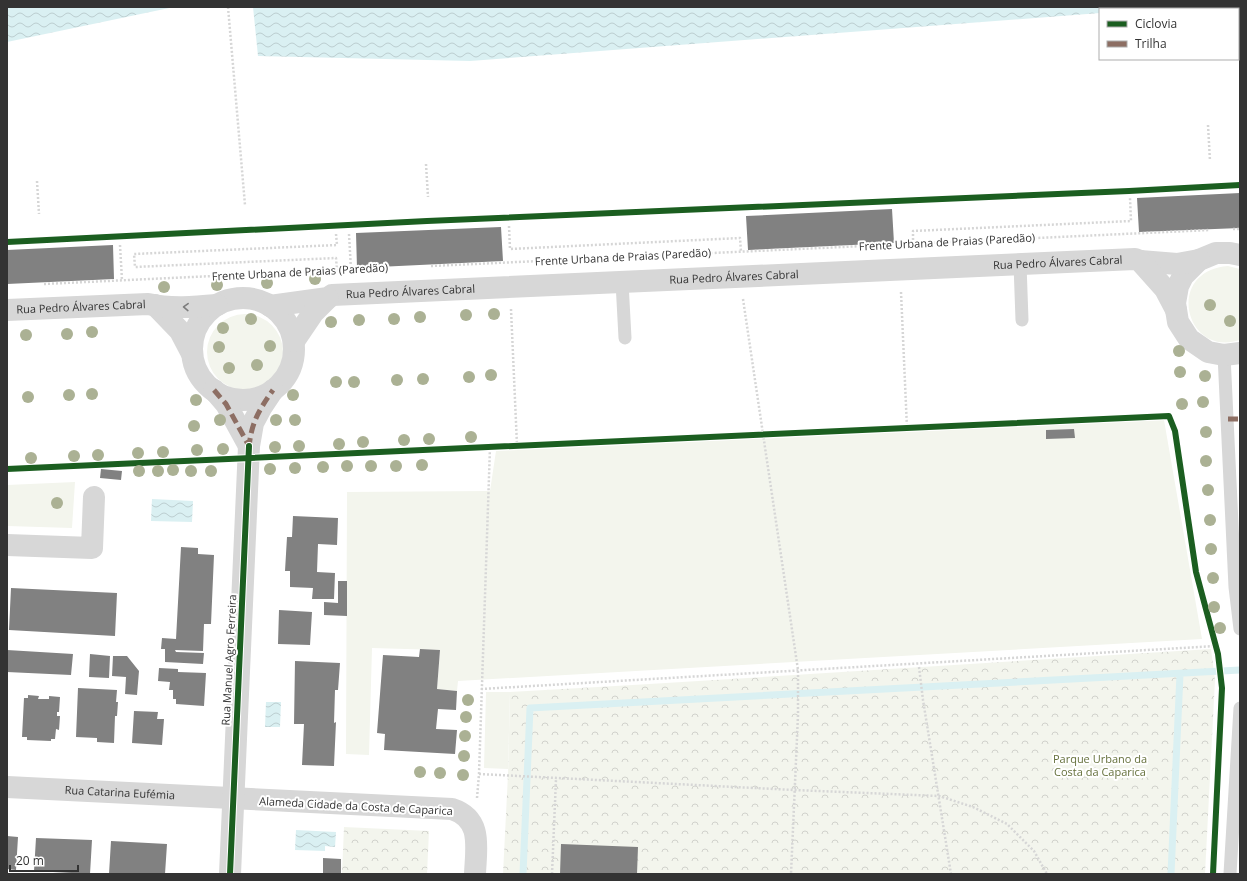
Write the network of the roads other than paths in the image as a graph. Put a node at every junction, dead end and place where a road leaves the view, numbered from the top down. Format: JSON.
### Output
{"nodes":[{"id":1,"x":1240,"y":254,"type":"edge"},
{"id":2,"x":1199,"y":260,"type":"junction"},
{"id":3,"x":1140,"y":261,"type":"junction"},
{"id":4,"x":1020,"y":264,"type":"junction"},
{"id":5,"x":622,"y":282,"type":"junction"},
{"id":6,"x":328,"y":298,"type":"junction"},
{"id":7,"x":155,"y":305,"type":"junction"},
{"id":8,"x":217,"y":305,"type":"junction"},
{"id":9,"x":270,"y":306,"type":"junction"},
{"id":10,"x":7,"y":310,"type":"edge"},
{"id":11,"x":1176,"y":310,"type":"junction"},
{"id":12,"x":1022,"y":320,"type":"dead end"},
{"id":13,"x":625,"y":338,"type":"dead end"},
{"id":14,"x":294,"y":341,"type":"junction"},
{"id":15,"x":191,"y":352,"type":"junction"},
{"id":16,"x":1232,"y":354,"type":"edge"},
{"id":17,"x":214,"y":390,"type":"junction"},
{"id":18,"x":274,"y":390,"type":"junction"},
{"id":19,"x":249,"y":446,"type":"junction"},
{"id":20,"x":94,"y":497,"type":"dead end"},
{"id":21,"x":7,"y":544,"type":"edge"},
{"id":22,"x":1240,"y":629,"type":"edge"},
{"id":23,"x":1240,"y":708,"type":"edge"},
{"id":24,"x":7,"y":787,"type":"edge"},
{"id":25,"x":233,"y":799,"type":"junction"},
{"id":26,"x":230,"y":874,"type":"edge"},
{"id":27,"x":475,"y":874,"type":"edge"},
{"id":28,"x":1230,"y":874,"type":"edge"}],
"edges":[{"from":1,"to":2,"type":"street"},
{"from":2,"to":3,"type":"street","name":"Rua Pedro Álvares Cabral"},
{"from":2,"to":11,"type":"street"},
{"from":3,"to":4,"type":"street","name":"Rua Pedro Álvares Cabral"},
{"from":3,"to":11,"type":"street"},
{"from":4,"to":5,"type":"street","name":"Rua Pedro Álvares Cabral"},
{"from":4,"to":12,"type":"lane"},
{"from":5,"to":6,"type":"street","name":"Rua Pedro Álvares Cabral"},
{"from":5,"to":13,"type":"lane"},
{"from":6,"to":9,"type":"street","name":"Rua Pedro Álvares Cabral"},
{"from":6,"to":14,"type":"street"},
{"from":8,"to":7,"type":"street","name":"Rua Pedro Álvares Cabral","one_way":true},
{"from":7,"to":10,"type":"street","name":"Rua Pedro Álvares Cabral"},
{"from":7,"to":15,"type":"street","name":"Rua Pedro Álvares Cabral"},
{"from":8,"to":9,"type":"street"},
{"from":8,"to":15,"type":"street"},
{"from":9,"to":14,"type":"street"},
{"from":11,"to":16,"type":"street"},
{"from":14,"to":18,"type":"street"},
{"from":15,"to":17,"type":"street"},
{"from":16,"to":22,"type":"lane"},
{"from":17,"to":18,"type":"street"},
{"from":17,"to":19,"type":"street"},
{"from":18,"to":19,"type":"street","name":"Rua Manuel Agro Ferreira"},
{"from":19,"to":25,"type":"street","name":"Rua Manuel Agro Ferreira"},
{"from":20,"to":21,"type":"street"},
{"from":23,"to":28,"type":"lane"},
{"from":24,"to":25,"type":"street","name":"Rua Catarina Eufémia"},
{"from":25,"to":26,"type":"street","name":"Rua Manuel Agro Ferreira"},
{"from":25,"to":27,"type":"street","name":"Alameda Cidade da Costa de Caparica"}]}
